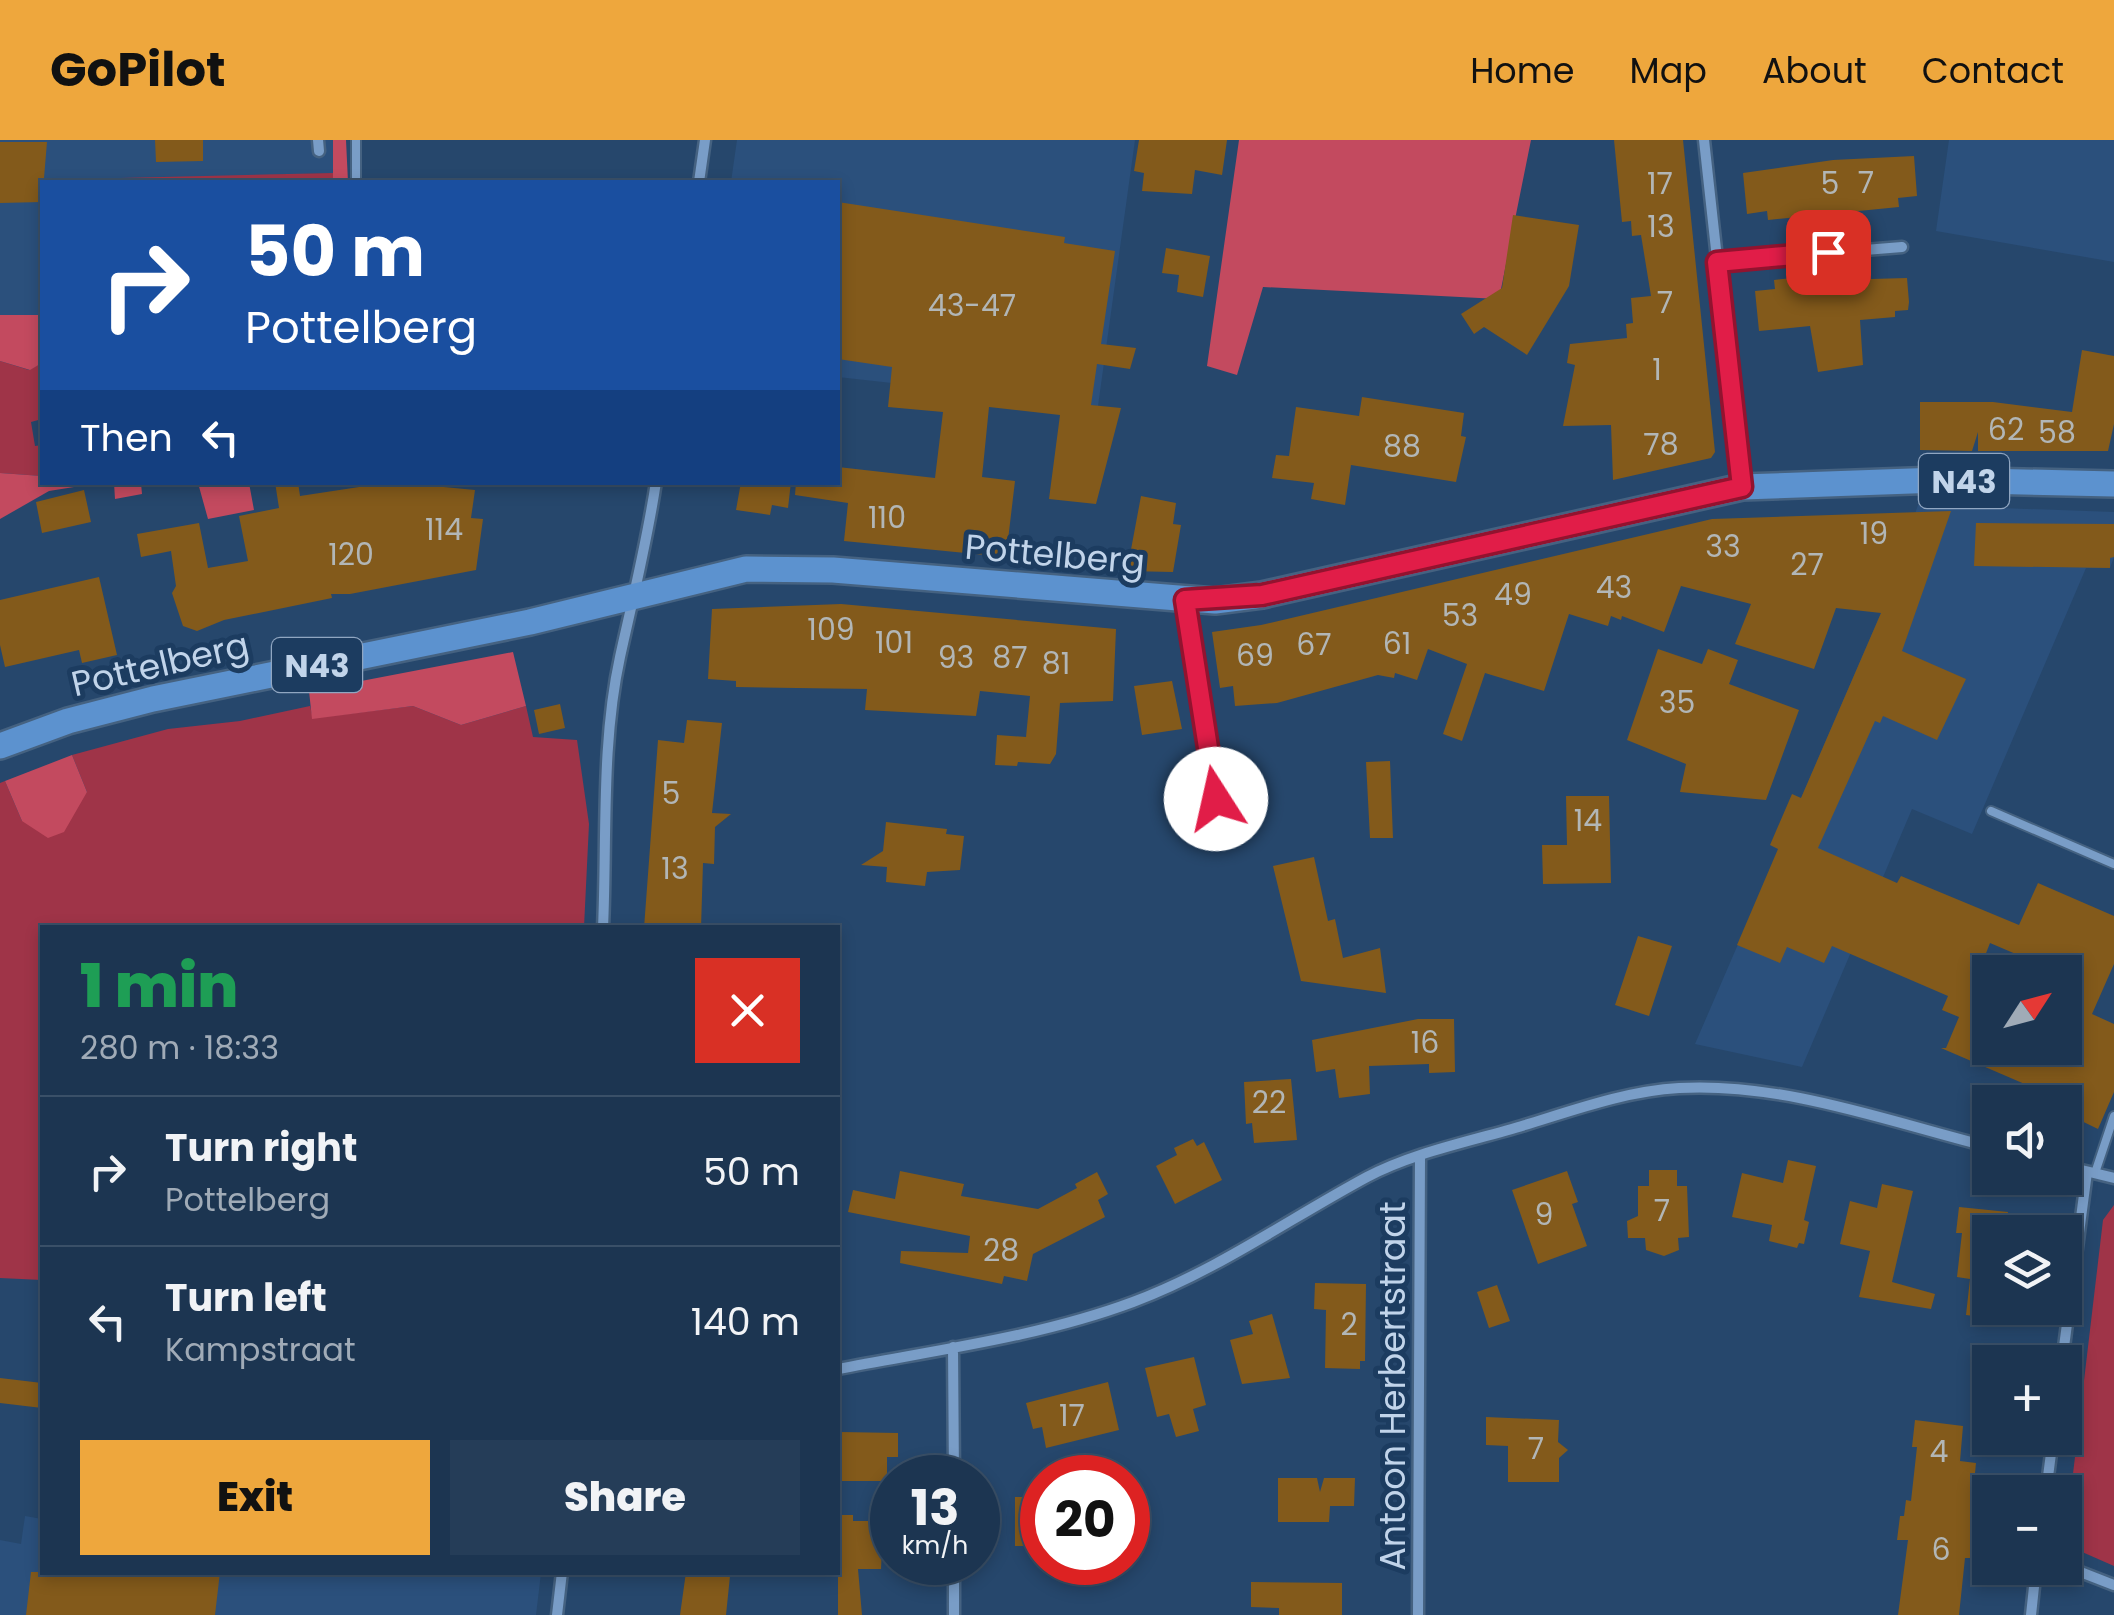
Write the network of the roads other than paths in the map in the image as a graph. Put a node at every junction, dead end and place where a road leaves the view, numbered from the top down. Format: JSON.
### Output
{"nodes":[{"id":1,"x":356,"y":140,"type":"edge"},
{"id":2,"x":705,"y":140,"type":"edge"},
{"id":3,"x":1704,"y":140,"type":"edge"},
{"id":4,"x":356,"y":180,"type":"edge"},
{"id":5,"x":699,"y":180,"type":"edge"},
{"id":6,"x":1902,"y":247,"type":"dead end"},
{"id":7,"x":1717,"y":262,"type":"junction"},
{"id":8,"x":2114,"y":484,"type":"edge"},
{"id":9,"x":656,"y":485,"type":"edge"},
{"id":10,"x":1742,"y":487,"type":"junction"},
{"id":11,"x":638,"y":595,"type":"junction"},
{"id":12,"x":1185,"y":600,"type":"junction"},
{"id":13,"x":0,"y":746,"type":"edge"},
{"id":14,"x":1216,"y":799,"type":"dead end"},
{"id":15,"x":1991,"y":812,"type":"dead end"},
{"id":16,"x":2114,"y":864,"type":"edge"},
{"id":17,"x":603,"y":925,"type":"edge"},
{"id":18,"x":2114,"y":1116,"type":"edge"},
{"id":19,"x":1972,"y":1142,"type":"edge"},
{"id":20,"x":1420,"y":1157,"type":"junction"},
{"id":21,"x":2082,"y":1170,"type":"edge"},
{"id":22,"x":2091,"y":1172,"type":"junction"},
{"id":23,"x":2114,"y":1178,"type":"edge"},
{"id":24,"x":2065,"y":1345,"type":"edge"},
{"id":25,"x":953,"y":1347,"type":"junction"},
{"id":26,"x":840,"y":1368,"type":"edge"},
{"id":27,"x":954,"y":1455,"type":"edge"},
{"id":28,"x":2082,"y":1573,"type":"edge"},
{"id":29,"x":562,"y":1575,"type":"edge"},
{"id":30,"x":954,"y":1585,"type":"edge"},
{"id":31,"x":2034,"y":1585,"type":"edge"},
{"id":32,"x":2114,"y":1585,"type":"edge"},
{"id":33,"x":557,"y":1615,"type":"edge"},
{"id":34,"x":954,"y":1615,"type":"edge"},
{"id":35,"x":1418,"y":1615,"type":"edge"},
{"id":36,"x":2031,"y":1615,"type":"edge"}],
"edges":[{"from":1,"to":4,"type":"lane"},
{"from":2,"to":5,"type":"street"},
{"from":3,"to":7,"type":"street"},
{"from":6,"to":7,"type":"street"},
{"from":7,"to":10,"type":"street"},
{"from":8,"to":10,"type":"main road","name":"Pottelberg","number":"N43"},
{"from":9,"to":11,"type":"street"},
{"from":10,"to":12,"type":"main road","name":"Pottelberg","number":"N43"},
{"from":11,"to":12,"type":"main road","name":"Pottelberg","number":"N43"},
{"from":11,"to":13,"type":"main road","name":"Pottelberg","number":"N43"},
{"from":11,"to":17,"type":"street"},
{"from":12,"to":14,"type":"lane"},
{"from":15,"to":16,"type":"lane"},
{"from":18,"to":22,"type":"lane"},
{"from":19,"to":20,"type":"street"},
{"from":20,"to":25,"type":"street"},
{"from":20,"to":35,"type":"street","name":"Antoon Herbertstraat"},
{"from":21,"to":22,"type":"street"},
{"from":22,"to":23,"type":"street"},
{"from":22,"to":24,"type":"street"},
{"from":25,"to":26,"type":"street"},
{"from":25,"to":27,"type":"street"},
{"from":28,"to":32,"type":"street"},
{"from":29,"to":33,"type":"street"},
{"from":30,"to":34,"type":"street"},
{"from":31,"to":36,"type":"street"}]}
